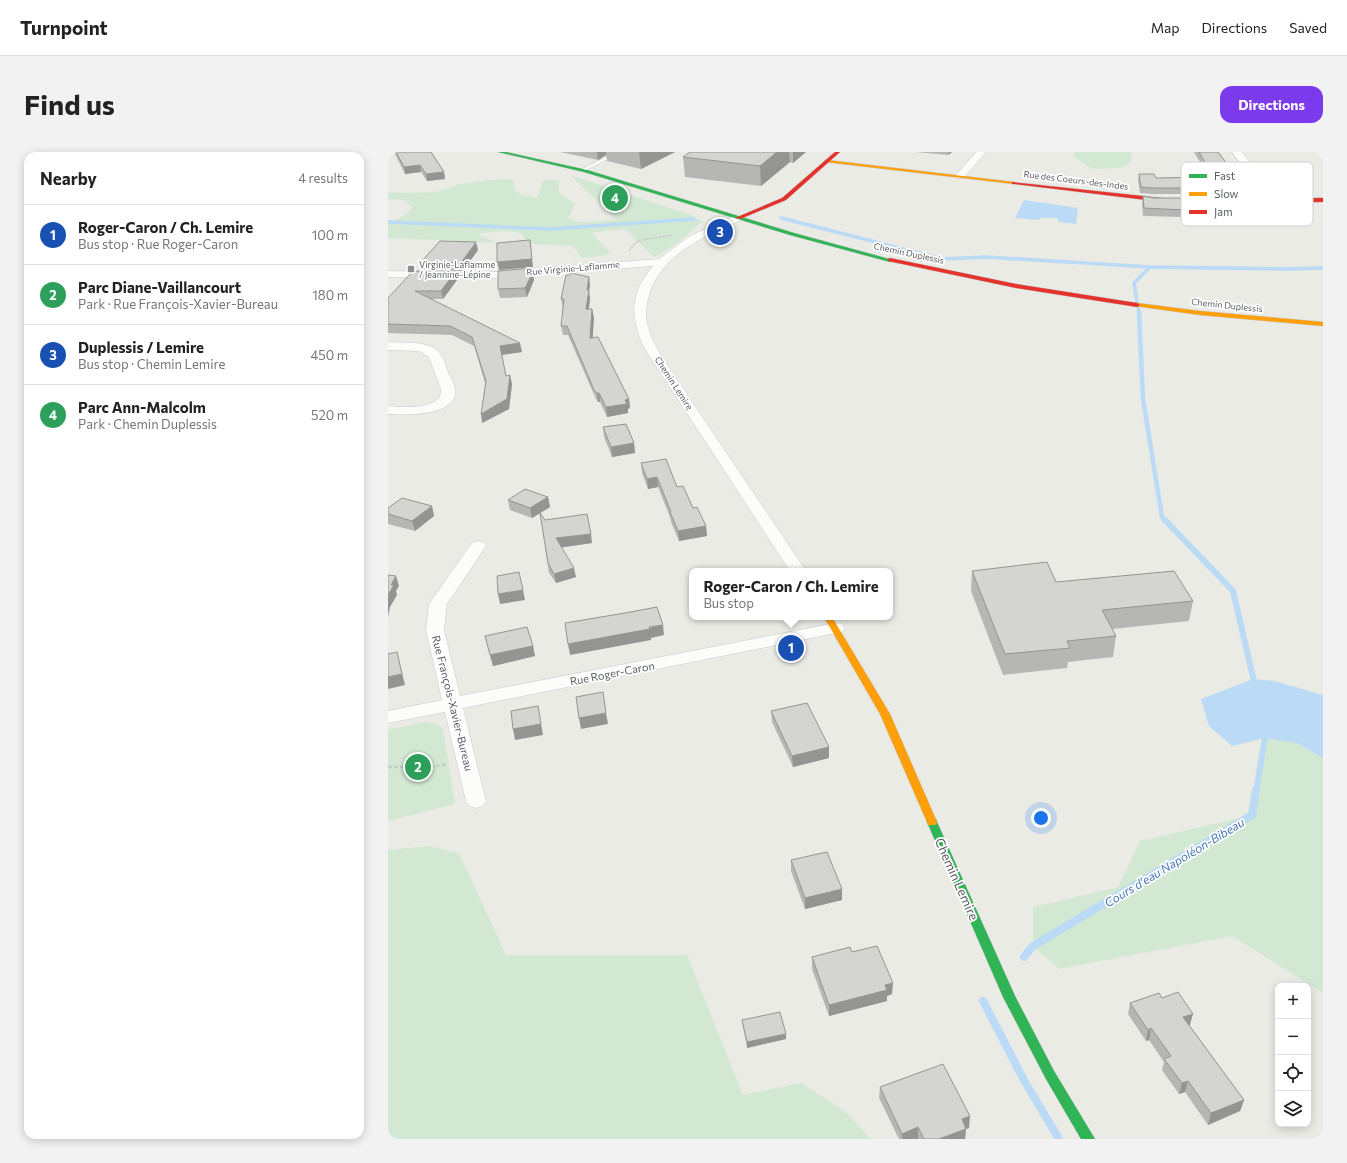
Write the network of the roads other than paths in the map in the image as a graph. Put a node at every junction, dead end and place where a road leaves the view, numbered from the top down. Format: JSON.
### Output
{"nodes":[{"id":1,"x":500,"y":152,"type":"edge"},
{"id":2,"x":620,"y":152,"type":"edge"},
{"id":3,"x":838,"y":152,"type":"edge"},
{"id":4,"x":981,"y":152,"type":"edge"},
{"id":5,"x":1237,"y":152,"type":"edge"},
{"id":6,"x":827,"y":161,"type":"junction"},
{"id":7,"x":1244,"y":162,"type":"edge"},
{"id":8,"x":582,"y":170,"type":"junction"},
{"id":9,"x":960,"y":176,"type":"junction"},
{"id":10,"x":1180,"y":201,"type":"edge"},
{"id":11,"x":738,"y":218,"type":"junction"},
{"id":12,"x":662,"y":262,"type":"junction"},
{"id":13,"x":388,"y":274,"type":"edge"},
{"id":14,"x":1323,"y":324,"type":"edge"},
{"id":15,"x":388,"y":346,"type":"edge"},
{"id":16,"x":388,"y":410,"type":"edge"},
{"id":17,"x":478,"y":546,"type":"dead end"},
{"id":18,"x":796,"y":568,"type":"edge"},
{"id":19,"x":832,"y":623,"type":"edge"},
{"id":20,"x":454,"y":704,"type":"junction"},
{"id":21,"x":388,"y":717,"type":"edge"},
{"id":22,"x":476,"y":801,"type":"dead end"},
{"id":23,"x":1088,"y":1139,"type":"edge"}],
"edges":[{"from":1,"to":8,"type":"street","name":"Chemin Duplessis"},
{"from":2,"to":8,"type":"lane"},
{"from":3,"to":6,"type":"street"},
{"from":4,"to":9,"type":"street"},
{"from":5,"to":7,"type":"street"},
{"from":6,"to":9,"type":"street","name":"Rue des Coeurs-des-Indes"},
{"from":6,"to":11,"type":"street"},
{"from":8,"to":11,"type":"street","name":"Chemin Duplessis"},
{"from":9,"to":10,"type":"street","name":"Rue des Coeurs-des-Indes"},
{"from":11,"to":12,"type":"street","name":"Chemin Lemire"},
{"from":11,"to":14,"type":"street","name":"Chemin Duplessis"},
{"from":12,"to":13,"type":"street","name":"Rue Virginie-Laflamme"},
{"from":12,"to":18,"type":"street","name":"Chemin Lemire"},
{"from":15,"to":16,"type":"street"},
{"from":17,"to":20,"type":"street","name":"Rue François-Xavier-Bureau"},
{"from":19,"to":20,"type":"street","name":"Rue Roger-Caron"},
{"from":19,"to":23,"type":"street","name":"Chemin Lemire"},
{"from":20,"to":21,"type":"street","name":"Rue Roger-Caron"},
{"from":20,"to":22,"type":"street","name":"Rue François-Xavier-Bureau"}]}
